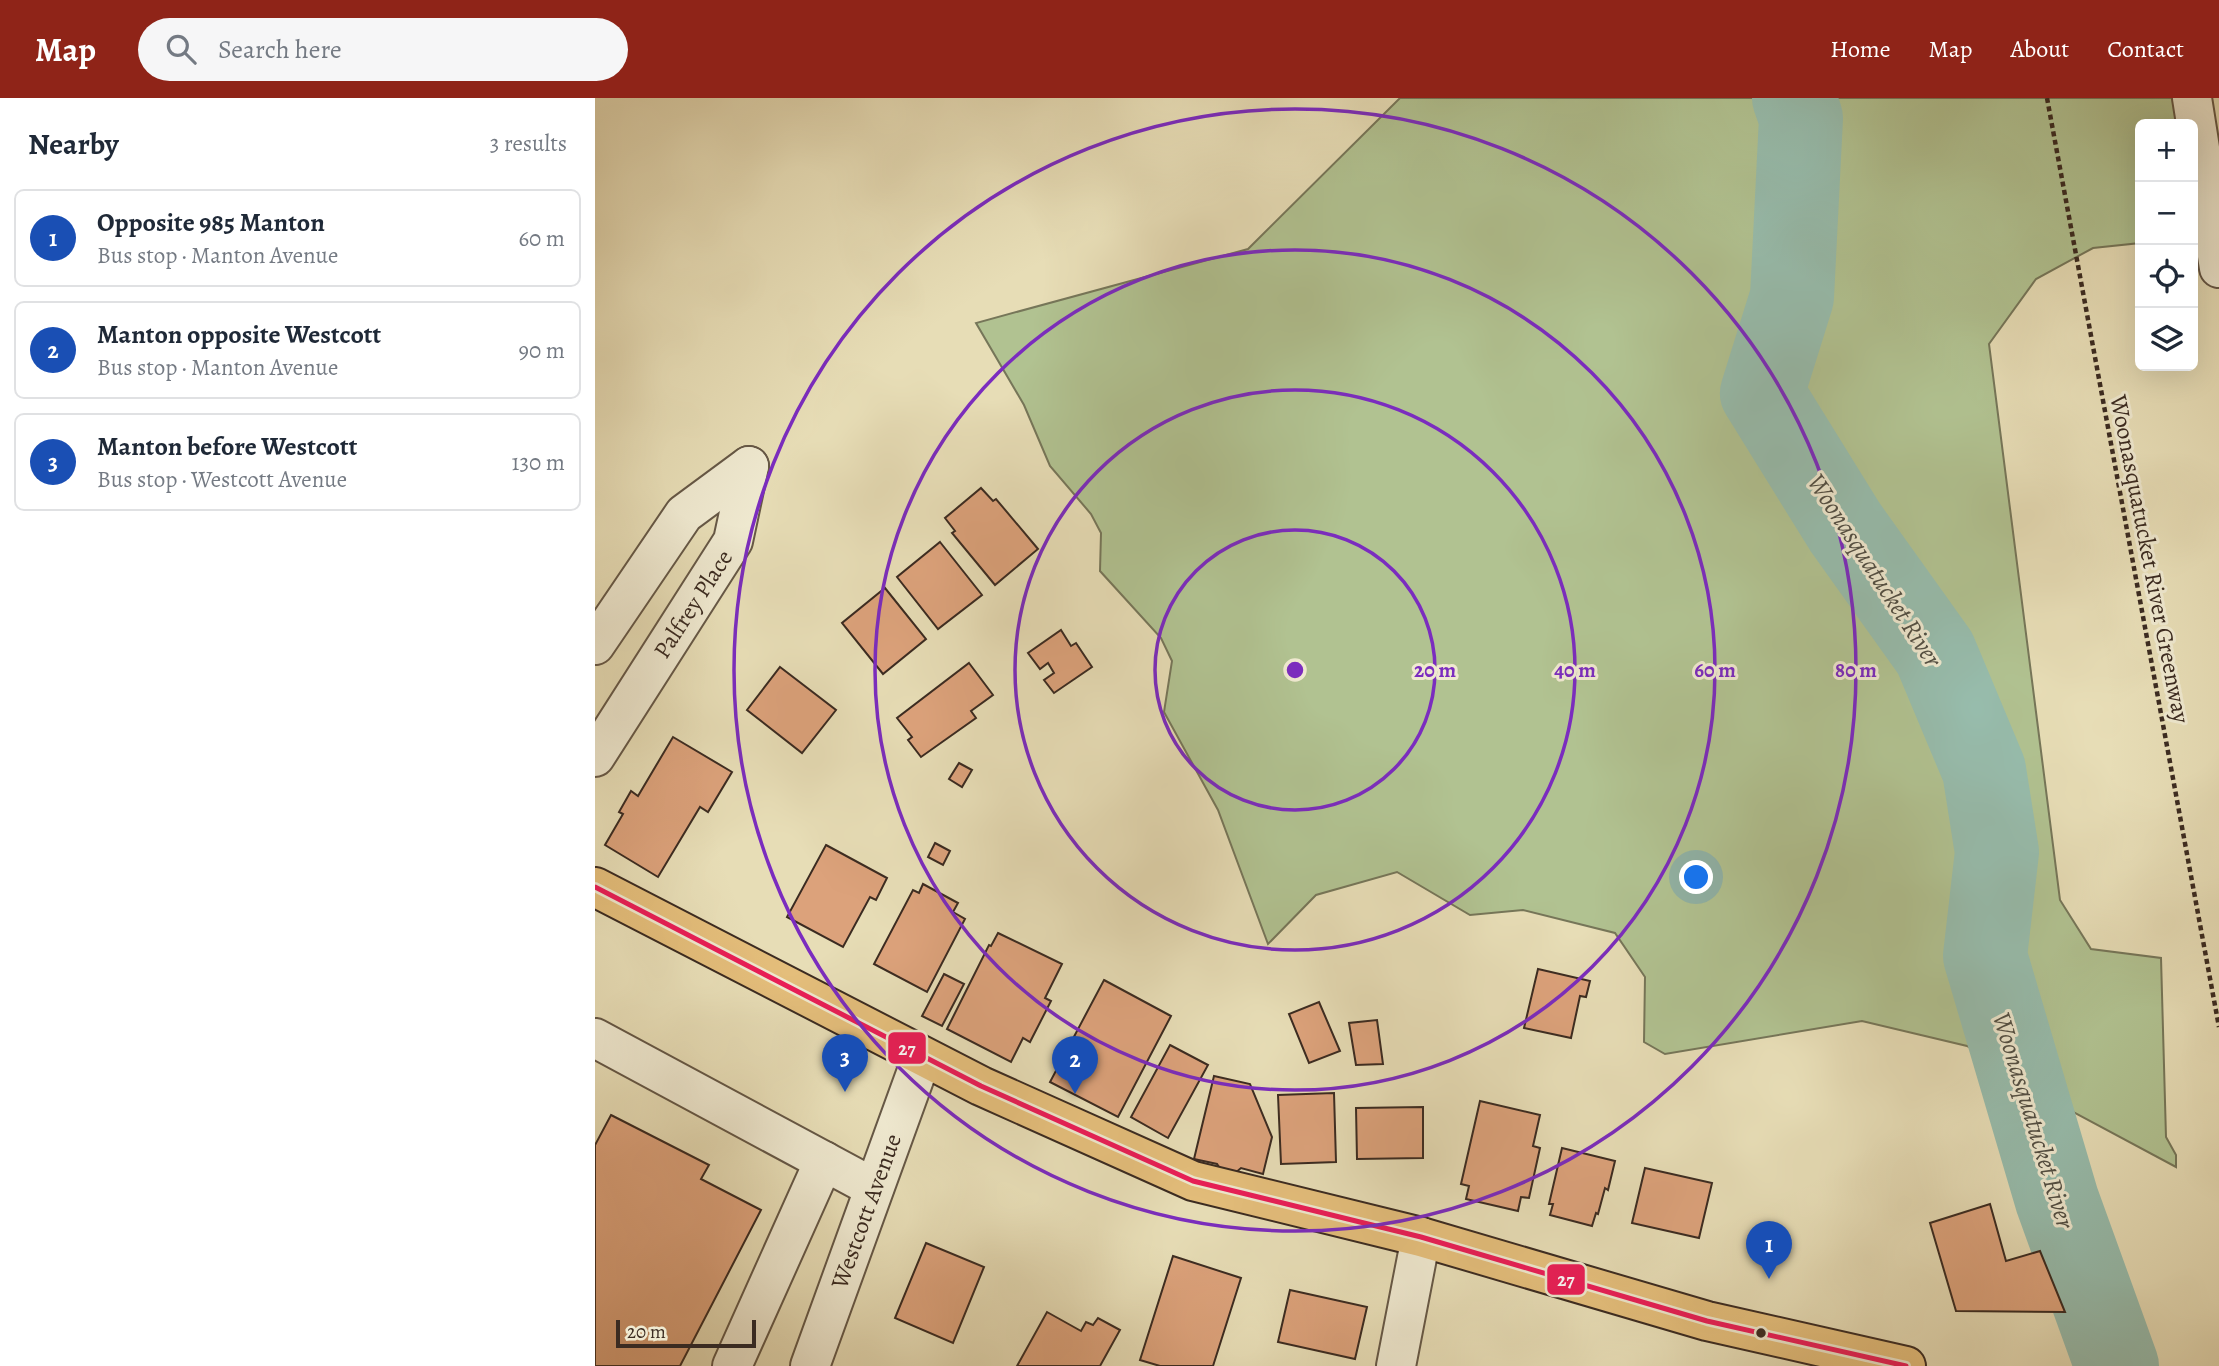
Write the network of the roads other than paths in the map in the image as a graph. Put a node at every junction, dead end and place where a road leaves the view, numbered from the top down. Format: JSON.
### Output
{"nodes":[{"id":1,"x":2192,"y":98,"type":"edge"},
{"id":2,"x":2219,"y":268,"type":"edge"},
{"id":3,"x":595,"y":645,"type":"edge"},
{"id":4,"x":595,"y":757,"type":"edge"},
{"id":5,"x":595,"y":887,"type":"edge"},
{"id":6,"x":595,"y":1038,"type":"edge"},
{"id":7,"x":922,"y":1057,"type":"junction"},
{"id":8,"x":824,"y":1161,"type":"junction"},
{"id":9,"x":874,"y":1188,"type":"junction"},
{"id":10,"x":1421,"y":1237,"type":"junction"},
{"id":11,"x":732,"y":1366,"type":"edge"},
{"id":12,"x":810,"y":1366,"type":"edge"},
{"id":13,"x":1396,"y":1366,"type":"edge"},
{"id":14,"x":1906,"y":1366,"type":"edge"}],
"edges":[{"from":1,"to":2,"type":"street"},
{"from":3,"to":4,"type":"street","name":"Palfrey Place"},
{"from":5,"to":7,"type":"main road"},
{"from":6,"to":8,"type":"street"},
{"from":7,"to":9,"type":"street","name":"Westcott Avenue"},
{"from":7,"to":10,"type":"main road"},
{"from":8,"to":9,"type":"street"},
{"from":8,"to":11,"type":"street"},
{"from":9,"to":12,"type":"street","name":"Westcott Avenue"},
{"from":10,"to":13,"type":"street"},
{"from":10,"to":14,"type":"main road"}]}
